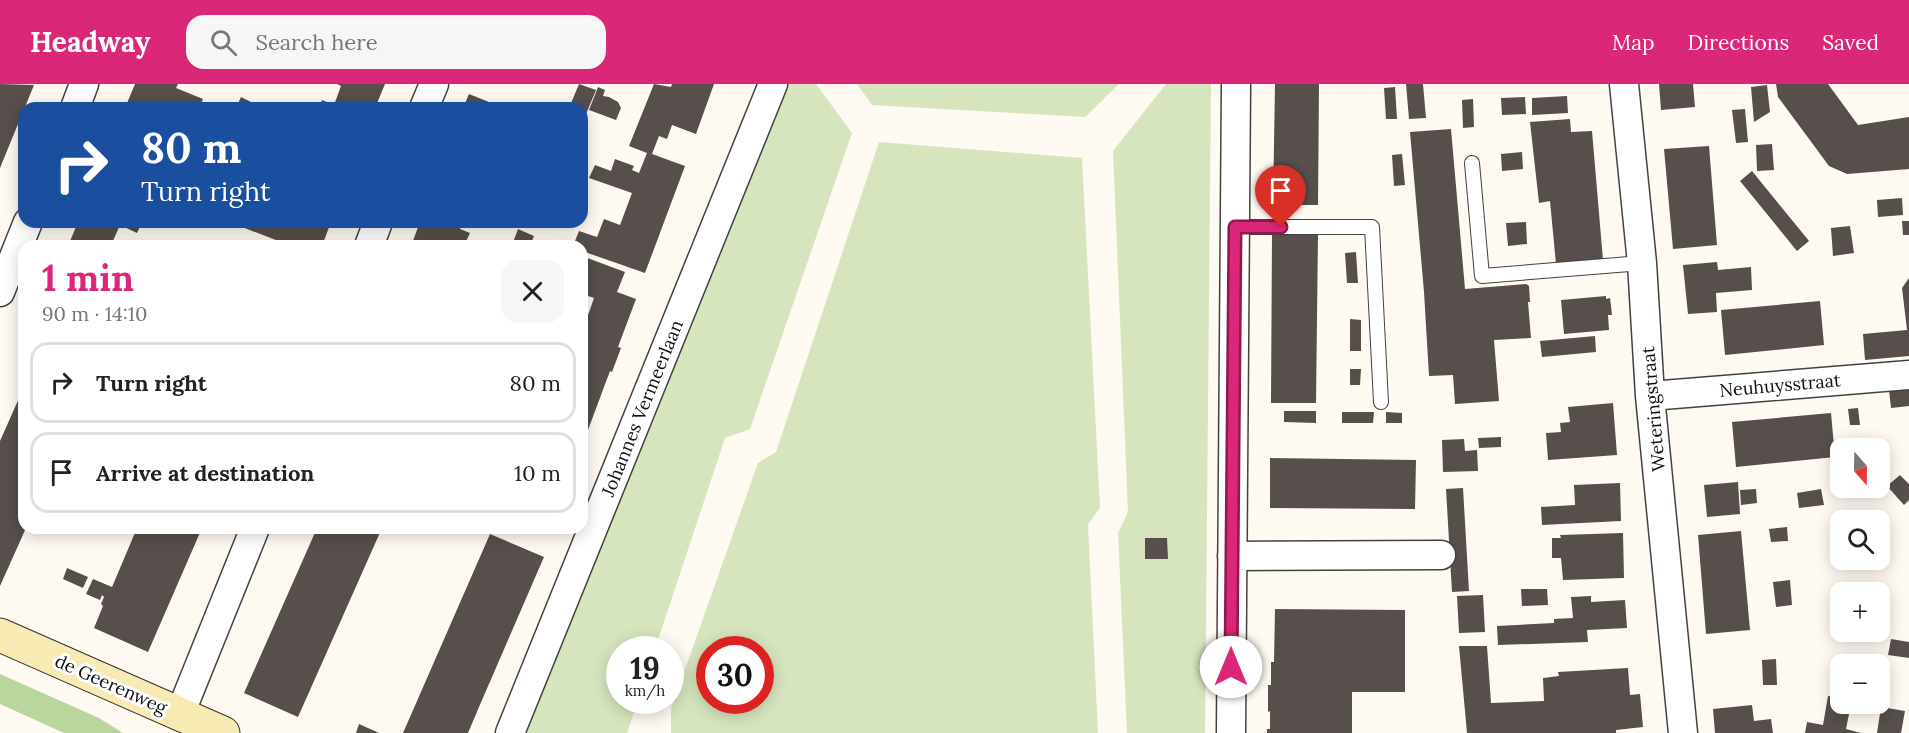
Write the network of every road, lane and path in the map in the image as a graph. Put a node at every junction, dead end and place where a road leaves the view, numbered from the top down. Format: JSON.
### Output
{"nodes":[{"id":1,"x":84,"y":84,"type":"edge"},
{"id":2,"x":434,"y":84,"type":"edge"},
{"id":3,"x":773,"y":84,"type":"edge"},
{"id":4,"x":1236,"y":84,"type":"edge"},
{"id":5,"x":1624,"y":84,"type":"edge"},
{"id":6,"x":77,"y":102,"type":"edge"},
{"id":7,"x":426,"y":102,"type":"edge"},
{"id":8,"x":1472,"y":163,"type":"dead end"},
{"id":9,"x":1235,"y":227,"type":"junction"},
{"id":10,"x":18,"y":247,"type":"edge"},
{"id":11,"x":1642,"y":263,"type":"junction"},
{"id":12,"x":0,"y":292,"type":"edge"},
{"id":13,"x":1909,"y":375,"type":"edge"},
{"id":14,"x":1650,"y":396,"type":"junction"},
{"id":15,"x":1381,"y":402,"type":"dead end"},
{"id":16,"x":253,"y":534,"type":"edge"},
{"id":17,"x":1441,"y":555,"type":"dead end"},
{"id":18,"x":1232,"y":556,"type":"junction"},
{"id":19,"x":0,"y":635,"type":"edge"},
{"id":20,"x":180,"y":714,"type":"junction"},
{"id":21,"x":223,"y":733,"type":"edge"},
{"id":22,"x":510,"y":733,"type":"edge"},
{"id":23,"x":1231,"y":733,"type":"edge"},
{"id":24,"x":1683,"y":733,"type":"edge"}],
"edges":[{"from":1,"to":6,"type":"street"},
{"from":2,"to":7,"type":"street"},
{"from":3,"to":22,"type":"street","name":"Johannes Vermeerlaan"},
{"from":4,"to":9,"type":"street"},
{"from":5,"to":11,"type":"street","name":"Weteringstraat"},
{"from":8,"to":11,"type":"lane"},
{"from":9,"to":15,"type":"lane"},
{"from":9,"to":18,"type":"street"},
{"from":10,"to":12,"type":"street"},
{"from":11,"to":14,"type":"street","name":"Weteringstraat"},
{"from":13,"to":14,"type":"street","name":"Neuhuysstraat"},
{"from":14,"to":24,"type":"street","name":"Weteringstraat"},
{"from":16,"to":20,"type":"street"},
{"from":17,"to":18,"type":"street"},
{"from":18,"to":23,"type":"street"},
{"from":19,"to":20,"type":"main road","name":"de Geerenweg"},
{"from":20,"to":21,"type":"main road","name":"de Geerenweg"}]}
